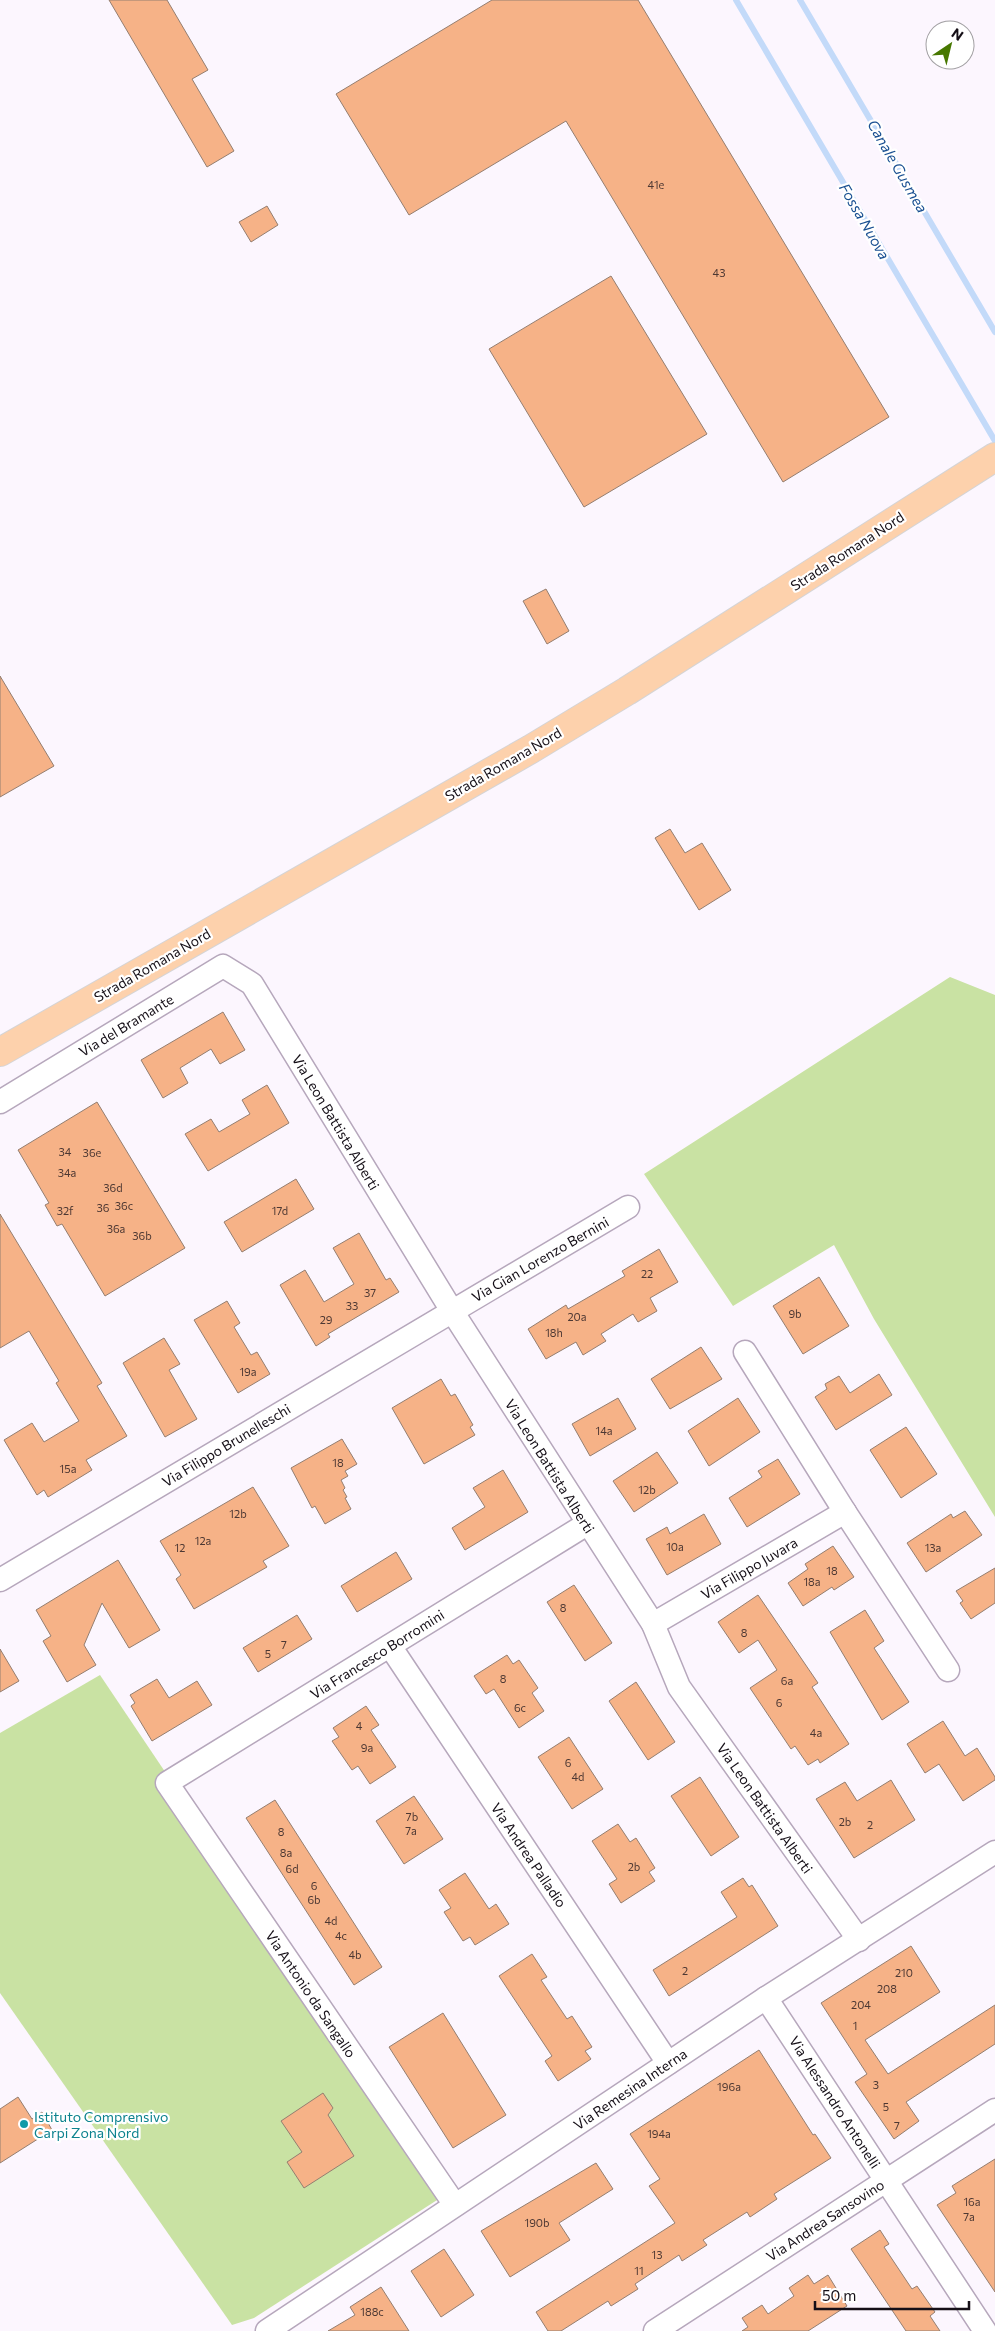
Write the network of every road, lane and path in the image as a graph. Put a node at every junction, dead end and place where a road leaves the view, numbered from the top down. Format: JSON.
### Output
{"nodes":[{"id":1,"x":989,"y":460,"type":"edge"},
{"id":2,"x":252,"y":984,"type":"joint"},
{"id":3,"x":0,"y":1052,"type":"edge"},
{"id":4,"x":0,"y":1102,"type":"edge"},
{"id":5,"x":628,"y":1207,"type":"dead end"},
{"id":6,"x":452,"y":1311,"type":"junction"},
{"id":7,"x":745,"y":1352,"type":"dead end"},
{"id":8,"x":845,"y":1512,"type":"junction"},
{"id":9,"x":587,"y":1524,"type":"junction"},
{"id":10,"x":0,"y":1580,"type":"edge"},
{"id":11,"x":653,"y":1624,"type":"junction"},
{"id":12,"x":390,"y":1646,"type":"junction"},
{"id":13,"x":948,"y":1670,"type":"dead end"},
{"id":14,"x":167,"y":1783,"type":"joint"},
{"id":15,"x":995,"y":1852,"type":"edge"},
{"id":16,"x":859,"y":1940,"type":"junction"},
{"id":17,"x":766,"y":1998,"type":"junction"},
{"id":18,"x":668,"y":2063,"type":"junction"},
{"id":19,"x":995,"y":2110,"type":"edge"},
{"id":20,"x":887,"y":2180,"type":"junction"},
{"id":21,"x":455,"y":2205,"type":"junction"},
{"id":22,"x":267,"y":2331,"type":"edge"},
{"id":23,"x":656,"y":2331,"type":"edge"},
{"id":24,"x":985,"y":2331,"type":"edge"}],
"edges":[{"from":1,"to":3,"type":"main road","name":"Strada Romana Nord"},
{"from":2,"to":4,"type":"street","name":"Via del Bramante"},
{"from":2,"to":6,"type":"street","name":"Via Leon Battista Alberti"},
{"from":5,"to":6,"type":"street","name":"Via Gian Lorenzo Bernini"},
{"from":6,"to":9,"type":"street","name":"Via Leon Battista Alberti"},
{"from":6,"to":10,"type":"street","name":"Via Filippo Brunelleschi"},
{"from":7,"to":8,"type":"street"},
{"from":8,"to":11,"type":"street","name":"Via Filippo Juvara"},
{"from":8,"to":13,"type":"street"},
{"from":9,"to":11,"type":"street","name":"Via Leon Battista Alberti"},
{"from":9,"to":12,"type":"street","name":"Via Francesco Borromini"},
{"from":11,"to":16,"type":"street","name":"Via Leon Battista Alberti"},
{"from":12,"to":14,"type":"street","name":"Via Francesco Borromini"},
{"from":12,"to":18,"type":"street","name":"Via Andrea Palladio"},
{"from":14,"to":21,"type":"street","name":"Via Antonio da Sangallo"},
{"from":15,"to":16,"type":"street","name":"Via Remesina Interna"},
{"from":16,"to":17,"type":"street","name":"Via Remesina Interna"},
{"from":17,"to":18,"type":"street","name":"Via Remesina Interna"},
{"from":17,"to":20,"type":"street","name":"Via Alessandro Antonelli"},
{"from":18,"to":21,"type":"street","name":"Via Remesina Interna"},
{"from":19,"to":20,"type":"street","name":"Via Andrea Sansovino"},
{"from":20,"to":23,"type":"street","name":"Via Andrea Sansovino"},
{"from":20,"to":24,"type":"street","name":"Via Alessandro Antonelli"},
{"from":21,"to":22,"type":"street","name":"Via Remesina Interna"}]}
